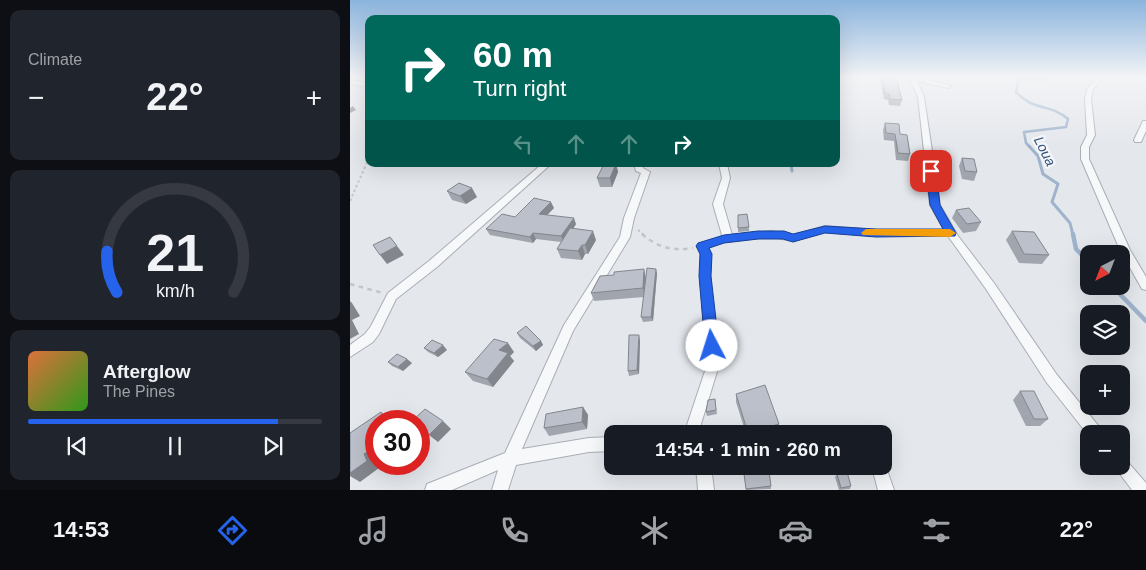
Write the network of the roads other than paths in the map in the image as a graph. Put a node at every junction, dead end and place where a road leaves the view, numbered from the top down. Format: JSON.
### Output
{"nodes":[{"id":1,"x":921,"y":100,"type":"edge"},
{"id":2,"x":1088,"y":100,"type":"edge"},
{"id":3,"x":1146,"y":123,"type":"edge"},
{"id":4,"x":1138,"y":140,"type":"dead end"},
{"id":5,"x":544,"y":167,"type":"edge"},
{"id":6,"x":639,"y":167,"type":"edge"},
{"id":7,"x":724,"y":167,"type":"edge"},
{"id":8,"x":951,"y":233,"type":"junction"},
{"id":9,"x":724,"y":239,"type":"junction"},
{"id":10,"x":1146,"y":286,"type":"edge"},
{"id":11,"x":350,"y":352,"type":"edge"},
{"id":12,"x":693,"y":425,"type":"edge"},
{"id":13,"x":1089,"y":425,"type":"edge"},
{"id":14,"x":604,"y":444,"type":"edge"},
{"id":15,"x":510,"y":458,"type":"junction"},
{"id":16,"x":704,"y":475,"type":"edge"},
{"id":17,"x":1129,"y":475,"type":"edge"},
{"id":18,"x":432,"y":490,"type":"edge"},
{"id":19,"x":500,"y":490,"type":"edge"},
{"id":20,"x":706,"y":490,"type":"edge"},
{"id":21,"x":1142,"y":490,"type":"edge"}],
"edges":[{"from":1,"to":8,"type":"street"},
{"from":2,"to":10,"type":"street"},
{"from":3,"to":4,"type":"street"},
{"from":5,"to":11,"type":"street"},
{"from":6,"to":15,"type":"street"},
{"from":7,"to":9,"type":"street"},
{"from":8,"to":9,"type":"street"},
{"from":8,"to":13,"type":"street"},
{"from":9,"to":12,"type":"street"},
{"from":14,"to":15,"type":"street"},
{"from":15,"to":18,"type":"street"},
{"from":15,"to":19,"type":"street"},
{"from":16,"to":20,"type":"street"},
{"from":17,"to":21,"type":"street"}]}
